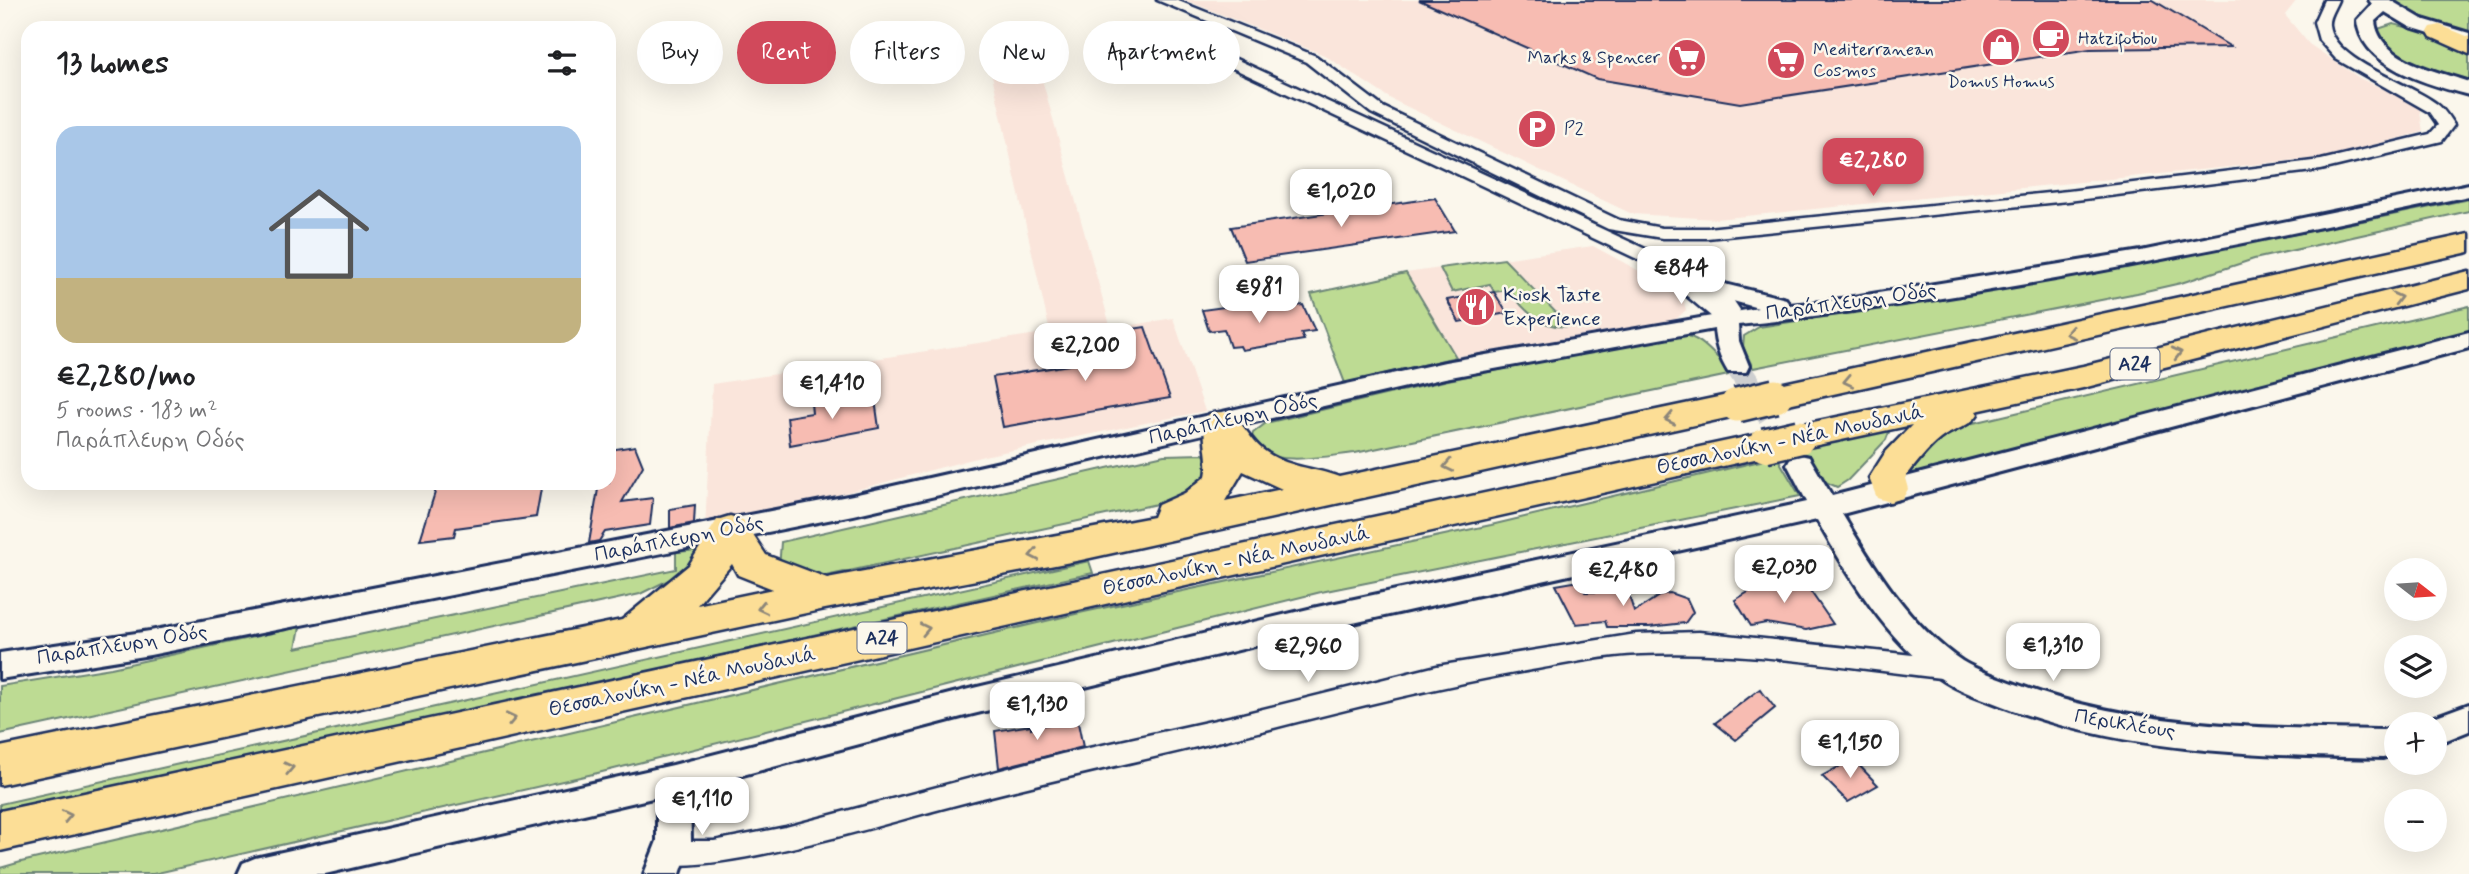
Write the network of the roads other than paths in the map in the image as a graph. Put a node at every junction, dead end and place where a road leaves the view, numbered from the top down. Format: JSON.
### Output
{"nodes":[{"id":1,"x":1164,"y":0,"type":"edge"},
{"id":2,"x":2331,"y":0,"type":"edge"},
{"id":3,"x":2380,"y":2,"type":"edge"},
{"id":4,"x":2416,"y":23,"type":"junction"},
{"id":5,"x":2367,"y":26,"type":"junction"},
{"id":6,"x":2440,"y":32,"type":"junction"},
{"id":7,"x":2469,"y":39,"type":"edge"},
{"id":8,"x":2469,"y":47,"type":"edge"},
{"id":9,"x":1240,"y":66,"type":"edge"},
{"id":10,"x":2469,"y":89,"type":"edge"},
{"id":11,"x":2469,"y":190,"type":"edge"},
{"id":12,"x":2469,"y":224,"type":"edge"},
{"id":13,"x":2469,"y":243,"type":"edge"},
{"id":14,"x":1659,"y":265,"type":"junction"},
{"id":15,"x":2469,"y":280,"type":"edge"},
{"id":16,"x":1716,"y":289,"type":"junction"},
{"id":17,"x":1822,"y":309,"type":"junction"},
{"id":18,"x":1726,"y":319,"type":"junction"},
{"id":19,"x":2137,"y":319,"type":"junction"},
{"id":20,"x":2469,"y":340,"type":"edge"},
{"id":21,"x":1737,"y":366,"type":"tunnel mouth"},
{"id":22,"x":2083,"y":377,"type":"junction"},
{"id":23,"x":1221,"y":422,"type":"junction"},
{"id":24,"x":1788,"y":449,"type":"junction"},
{"id":25,"x":1340,"y":488,"type":"junction"},
{"id":26,"x":1890,"y":489,"type":"junction"},
{"id":27,"x":1825,"y":508,"type":"junction"},
{"id":28,"x":730,"y":530,"type":"junction"},
{"id":29,"x":1082,"y":546,"type":"junction"},
{"id":30,"x":825,"y":594,"type":"junction"},
{"id":31,"x":629,"y":635,"type":"junction"},
{"id":32,"x":0,"y":666,"type":"edge"},
{"id":33,"x":1950,"y":669,"type":"junction"},
{"id":34,"x":2469,"y":717,"type":"edge"},
{"id":35,"x":2447,"y":726,"type":"edge"},
{"id":36,"x":2384,"y":744,"type":"edge"},
{"id":37,"x":0,"y":766,"type":"edge"},
{"id":38,"x":673,"y":779,"type":"junction"},
{"id":39,"x":0,"y":831,"type":"edge"},
{"id":40,"x":667,"y":864,"type":"edge"},
{"id":41,"x":255,"y":874,"type":"edge"}],
"edges":[{"from":1,"to":2,"type":"street"},
{"from":3,"to":4,"type":"street"},
{"from":3,"to":5,"type":"street"},
{"from":4,"to":5,"type":"street"},
{"from":4,"to":6,"type":"street"},
{"from":5,"to":10,"type":"street"},
{"from":6,"to":7,"type":"street"},
{"from":6,"to":8,"type":"highway"},
{"from":9,"to":14,"type":"street"},
{"from":11,"to":17,"type":"street","name":"Παράπλευρη Οδός"},
{"from":12,"to":19,"type":"highway"},
{"from":13,"to":19,"type":"highway","number":"Α24"},
{"from":14,"to":16,"type":"street"},
{"from":14,"to":18,"type":"street"},
{"from":22,"to":15,"type":"highway","name":"Θεσσαλονίκη - Νέα Μουδανιά","number":"Α24","one_way":true},
{"from":16,"to":17,"type":"street"},
{"from":16,"to":18,"type":"street"},
{"from":17,"to":18,"type":"street","name":"Παράπλευρη Οδός"},
{"from":18,"to":21,"type":"street"},
{"from":18,"to":23,"type":"street","name":"Παράπλευρη Οδός"},
{"from":19,"to":25,"type":"highway","number":"Α24","one_way":true,"bridge":true},
{"from":20,"to":26,"type":"street"},
{"from":22,"to":24,"type":"highway","name":"Θεσσαλονίκη - Νέα Μουδανιά","number":"Α24"},
{"from":22,"to":26,"type":"highway"},
{"from":23,"to":25,"type":"highway"},
{"from":23,"to":28,"type":"street","name":"Παράπλευρη Οδός"},
{"from":23,"to":29,"type":"highway"},
{"from":24,"to":27,"type":"street","name":"Περικλέους"},
{"from":39,"to":24,"type":"highway","name":"Θεσσαλονίκη - Νέα Μουδανιά","number":"Α24","one_way":true},
{"from":25,"to":29,"type":"highway","number":"Α24"},
{"from":26,"to":27,"type":"street"},
{"from":27,"to":33,"type":"street","name":"Περικλέους"},
{"from":27,"to":38,"type":"street"},
{"from":28,"to":30,"type":"highway"},
{"from":28,"to":31,"type":"highway"},
{"from":28,"to":32,"type":"street","name":"Παράπλευρη Οδός"},
{"from":29,"to":30,"type":"highway","number":"Α24","one_way":true},
{"from":30,"to":31,"type":"highway","number":"Α24","one_way":true},
{"from":31,"to":37,"type":"highway","number":"Α24"},
{"from":33,"to":36,"type":"street","name":"Περικλέους"},
{"from":33,"to":40,"type":"street"},
{"from":34,"to":35,"type":"street"},
{"from":38,"to":40,"type":"street"},
{"from":38,"to":41,"type":"street"}]}
